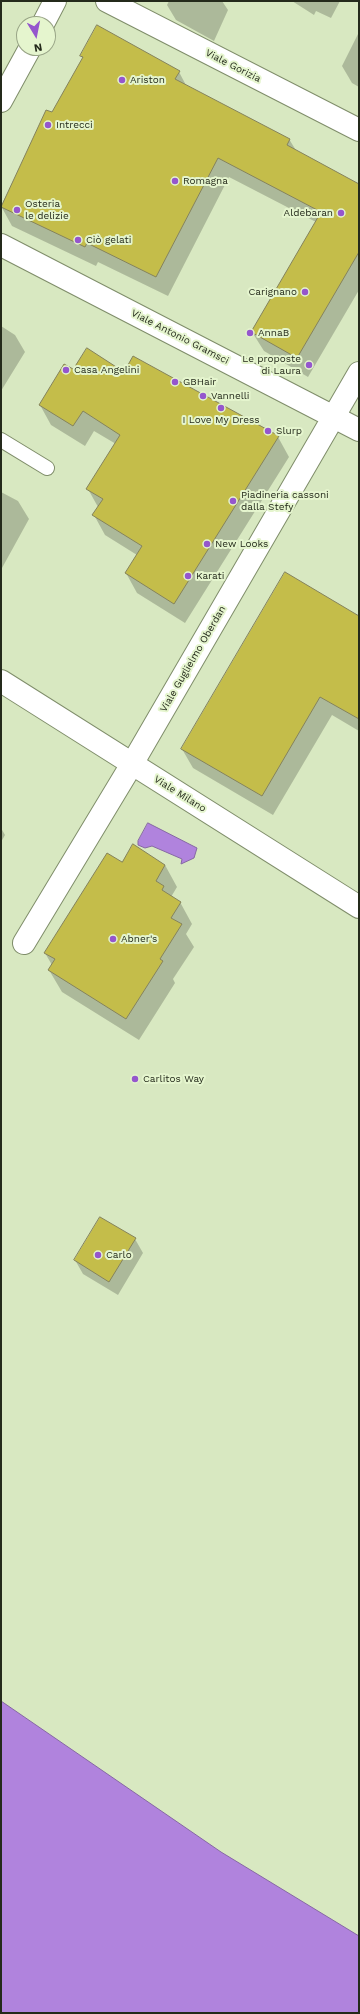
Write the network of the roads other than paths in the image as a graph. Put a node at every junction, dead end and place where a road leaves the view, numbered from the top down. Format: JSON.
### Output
{"nodes":[{"id":1,"x":55,"y":1,"type":"edge"},
{"id":2,"x":107,"y":1,"type":"edge"},
{"id":3,"x":47,"y":16,"type":"edge"},
{"id":4,"x":26,"y":56,"type":"edge"},
{"id":5,"x":1,"y":101,"type":"edge"},
{"id":6,"x":359,"y":130,"type":"edge"},
{"id":7,"x":1,"y":245,"type":"edge"},
{"id":8,"x":359,"y":373,"type":"edge"},
{"id":9,"x":334,"y":417,"type":"junction"},
{"id":10,"x":359,"y":430,"type":"edge"},
{"id":11,"x":1,"y":440,"type":"edge"},
{"id":12,"x":47,"y":468,"type":"dead end"},
{"id":13,"x":1,"y":681,"type":"edge"},
{"id":14,"x":132,"y":764,"type":"junction"},
{"id":15,"x":359,"y":907,"type":"edge"},
{"id":16,"x":24,"y":943,"type":"dead end"}],
"edges":[{"from":1,"to":3,"type":"street"},
{"from":2,"to":6,"type":"street","name":"Viale Gorizia"},
{"from":4,"to":5,"type":"street"},
{"from":7,"to":9,"type":"street","name":"Viale Antonio Gramsci"},
{"from":8,"to":9,"type":"street","name":"Viale Guglielmo Oberdan"},
{"from":9,"to":10,"type":"street","name":"Viale Antonio Gramsci"},
{"from":9,"to":14,"type":"street","name":"Viale Guglielmo Oberdan"},
{"from":11,"to":12,"type":"lane"},
{"from":13,"to":14,"type":"street","name":"Viale Milano"},
{"from":14,"to":15,"type":"street","name":"Viale Milano"},
{"from":14,"to":16,"type":"street","name":"Viale Guglielmo Oberdan"}]}
